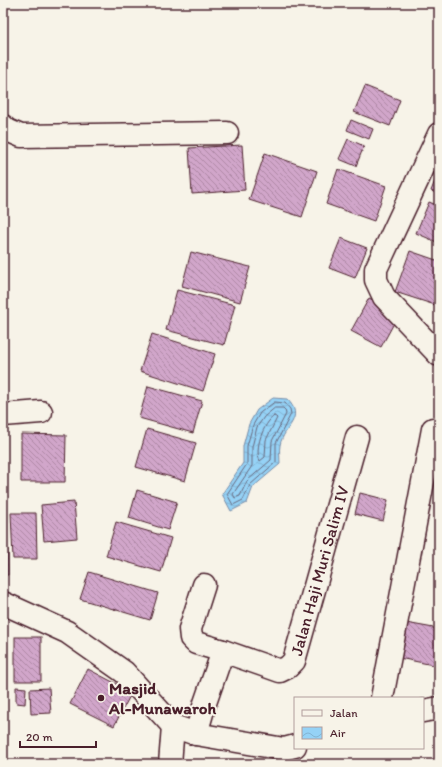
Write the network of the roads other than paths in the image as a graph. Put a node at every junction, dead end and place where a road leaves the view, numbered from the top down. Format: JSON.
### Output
{"nodes":[{"id":1,"x":3,"y":126,"type":"edge"},
{"id":2,"x":227,"y":133,"type":"dead end"},
{"id":3,"x":439,"y":134,"type":"edge"},
{"id":4,"x":439,"y":355,"type":"edge"},
{"id":5,"x":41,"y":412,"type":"dead end"},
{"id":6,"x":3,"y":416,"type":"edge"},
{"id":7,"x":433,"y":429,"type":"dead end"},
{"id":8,"x":357,"y":437,"type":"dead end"},
{"id":9,"x":204,"y":585,"type":"dead end"},
{"id":10,"x":3,"y":604,"type":"edge"},
{"id":11,"x":223,"y":652,"type":"junction"},
{"id":12,"x":382,"y":697,"type":"edge"},
{"id":13,"x":439,"y":708,"type":"edge"},
{"id":14,"x":424,"y":711,"type":"edge"},
{"id":15,"x":173,"y":726,"type":"junction"},
{"id":16,"x":196,"y":734,"type":"junction"},
{"id":17,"x":294,"y":746,"type":"edge"},
{"id":18,"x":170,"y":764,"type":"edge"}],
"edges":[{"from":1,"to":2,"type":"street"},
{"from":3,"to":4,"type":"street"},
{"from":5,"to":6,"type":"street"},
{"from":7,"to":12,"type":"street"},
{"from":8,"to":11,"type":"street","name":"Jalan Haji Muri Salim IV"},
{"from":9,"to":11,"type":"street"},
{"from":10,"to":15,"type":"street"},
{"from":11,"to":16,"type":"street"},
{"from":13,"to":14,"type":"street"},
{"from":15,"to":16,"type":"street"},
{"from":15,"to":18,"type":"street"},
{"from":16,"to":17,"type":"street"}]}
